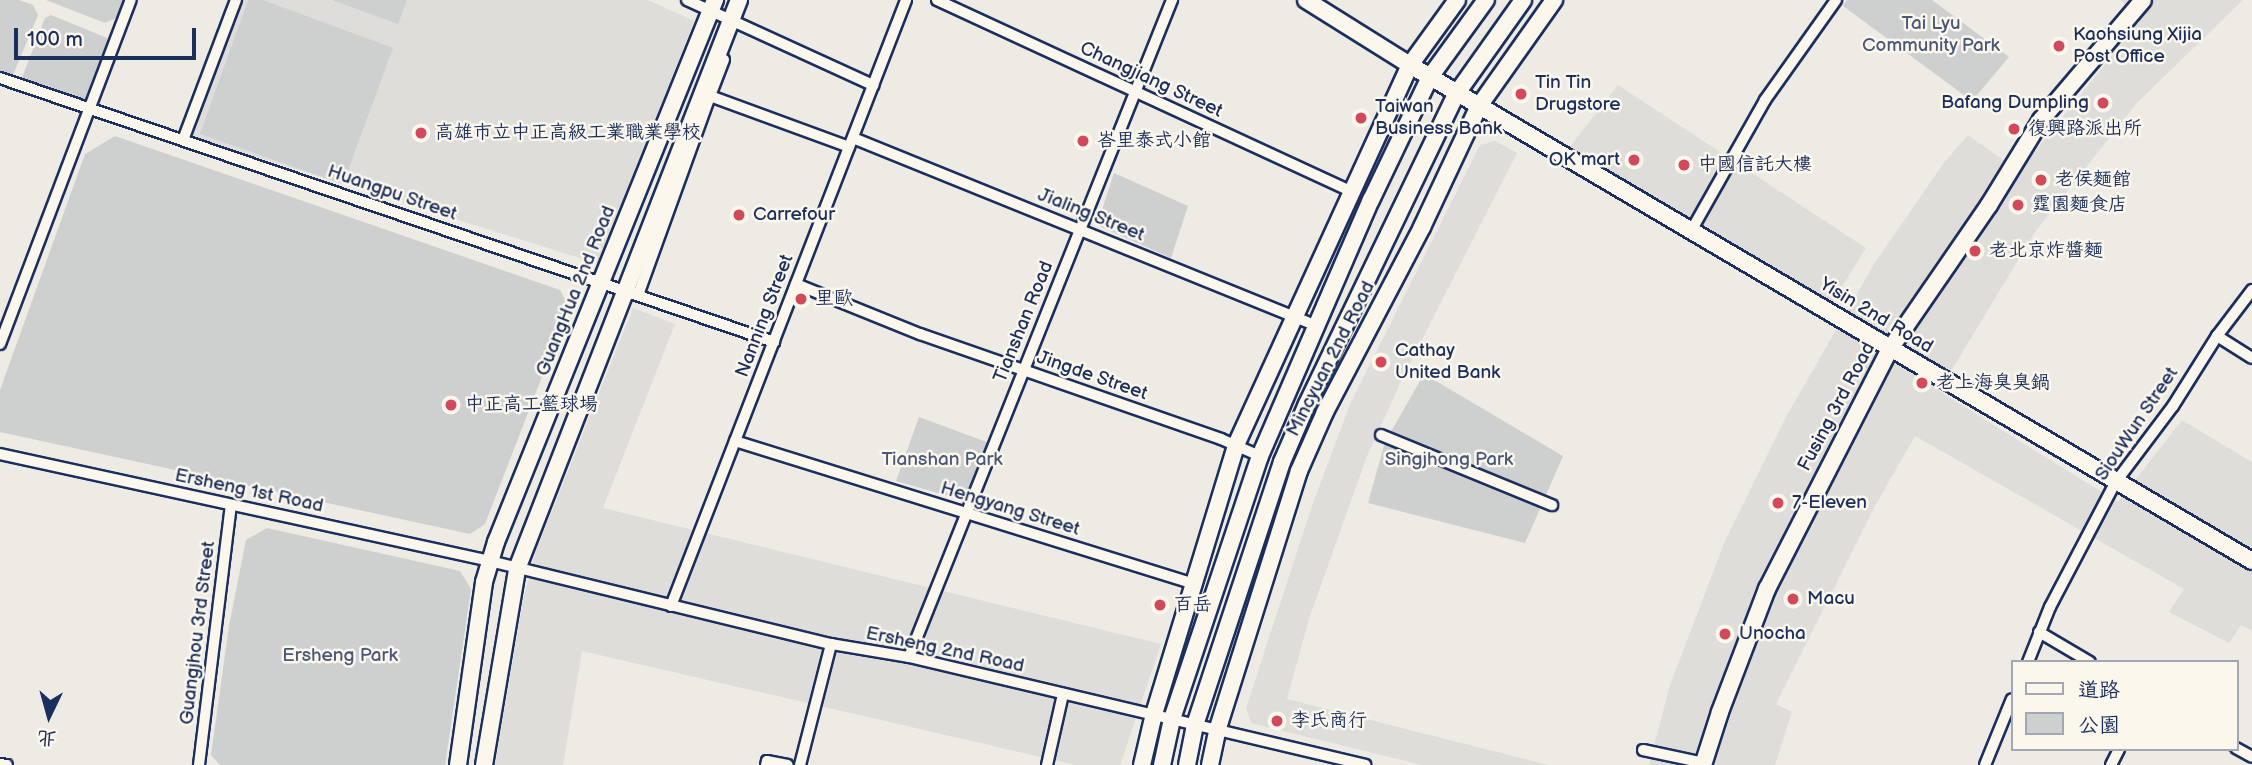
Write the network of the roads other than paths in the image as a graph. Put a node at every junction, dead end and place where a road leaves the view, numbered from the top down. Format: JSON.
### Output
{"nodes":[{"id":1,"x":131,"y":0,"type":"edge"},
{"id":2,"x":236,"y":0,"type":"edge"},
{"id":3,"x":687,"y":0,"type":"edge"},
{"id":4,"x":739,"y":0,"type":"edge"},
{"id":5,"x":906,"y":0,"type":"edge"},
{"id":6,"x":937,"y":0,"type":"edge"},
{"id":7,"x":1172,"y":0,"type":"edge"},
{"id":8,"x":1306,"y":0,"type":"edge"},
{"id":9,"x":1457,"y":0,"type":"edge"},
{"id":10,"x":1486,"y":0,"type":"edge"},
{"id":11,"x":1522,"y":0,"type":"edge"},
{"id":12,"x":1554,"y":0,"type":"edge"},
{"id":13,"x":1836,"y":0,"type":"edge"},
{"id":14,"x":2143,"y":0,"type":"edge"},
{"id":15,"x":713,"y":5,"type":"edge"},
{"id":16,"x":734,"y":22,"type":"junction"},
{"id":17,"x":1410,"y":65,"type":"junction"},
{"id":18,"x":1430,"y":77,"type":"junction"},
{"id":19,"x":0,"y":78,"type":"edge"},
{"id":20,"x":873,"y":85,"type":"junction"},
{"id":21,"x":1135,"y":92,"type":"junction"},
{"id":22,"x":1457,"y":93,"type":"junction"},
{"id":23,"x":710,"y":96,"type":"junction"},
{"id":24,"x":1479,"y":106,"type":"junction"},
{"id":25,"x":89,"y":108,"type":"junction"},
{"id":26,"x":183,"y":140,"type":"junction"},
{"id":27,"x":851,"y":142,"type":"junction"},
{"id":28,"x":653,"y":157,"type":"junction"},
{"id":29,"x":675,"y":165,"type":"junction"},
{"id":30,"x":1351,"y":191,"type":"junction"},
{"id":31,"x":1080,"y":229,"type":"junction"},
{"id":32,"x":1690,"y":231,"type":"junction"},
{"id":33,"x":602,"y":283,"type":"junction"},
{"id":34,"x":796,"y":284,"type":"junction"},
{"id":35,"x":2252,"y":290,"type":"edge"},
{"id":36,"x":632,"y":293,"type":"junction"},
{"id":37,"x":1294,"y":317,"type":"junction"},
{"id":38,"x":1317,"y":326,"type":"junction"},
{"id":39,"x":2217,"y":336,"type":"junction"},
{"id":40,"x":774,"y":341,"type":"junction"},
{"id":41,"x":0,"y":344,"type":"edge"},
{"id":42,"x":1890,"y":349,"type":"junction"},
{"id":43,"x":2252,"y":358,"type":"edge"},
{"id":44,"x":1024,"y":370,"type":"junction"},
{"id":45,"x":1381,"y":435,"type":"dead end"},
{"id":46,"x":735,"y":441,"type":"junction"},
{"id":47,"x":1236,"y":445,"type":"junction"},
{"id":48,"x":0,"y":454,"type":"edge"},
{"id":49,"x":1259,"y":456,"type":"junction"},
{"id":50,"x":2115,"y":482,"type":"junction"},
{"id":51,"x":1552,"y":505,"type":"dead end"},
{"id":52,"x":231,"y":506,"type":"junction"},
{"id":53,"x":967,"y":514,"type":"junction"},
{"id":54,"x":490,"y":561,"type":"junction"},
{"id":55,"x":2252,"y":561,"type":"edge"},
{"id":56,"x":517,"y":569,"type":"junction"},
{"id":57,"x":1195,"y":584,"type":"junction"},
{"id":58,"x":671,"y":606,"type":"junction"},
{"id":59,"x":2039,"y":632,"type":"junction"},
{"id":60,"x":831,"y":644,"type":"junction"},
{"id":61,"x":909,"y":657,"type":"junction"},
{"id":62,"x":2029,"y":660,"type":"edge"},
{"id":63,"x":2087,"y":660,"type":"edge"},
{"id":64,"x":1063,"y":694,"type":"junction"},
{"id":65,"x":2010,"y":704,"type":"edge"},
{"id":66,"x":1154,"y":714,"type":"junction"},
{"id":67,"x":1172,"y":719,"type":"junction"},
{"id":68,"x":1195,"y":725,"type":"junction"},
{"id":69,"x":1217,"y":731,"type":"junction"},
{"id":70,"x":1643,"y":750,"type":"dead end"},
{"id":71,"x":1349,"y":763,"type":"edge"},
{"id":72,"x":0,"y":764,"type":"edge"},
{"id":73,"x":1704,"y":764,"type":"edge"},
{"id":74,"x":7,"y":765,"type":"edge"},
{"id":75,"x":199,"y":765,"type":"edge"},
{"id":76,"x":458,"y":765,"type":"edge"},
{"id":77,"x":484,"y":765,"type":"edge"},
{"id":78,"x":766,"y":765,"type":"edge"},
{"id":79,"x":788,"y":765,"type":"edge"},
{"id":80,"x":800,"y":765,"type":"edge"},
{"id":81,"x":1048,"y":765,"type":"edge"},
{"id":82,"x":1142,"y":765,"type":"edge"},
{"id":83,"x":1162,"y":765,"type":"edge"},
{"id":84,"x":1187,"y":765,"type":"edge"},
{"id":85,"x":1210,"y":765,"type":"edge"},
{"id":86,"x":1365,"y":765,"type":"edge"},
{"id":87,"x":1986,"y":765,"type":"edge"}],
"edges":[{"from":1,"to":25,"type":"street"},
{"from":2,"to":26,"type":"street"},
{"from":3,"to":15,"type":"street"},
{"from":4,"to":16,"type":"street"},
{"from":5,"to":20,"type":"street","name":"Nanning Street"},
{"from":6,"to":21,"type":"street","name":"Changjiang Street"},
{"from":7,"to":21,"type":"street","name":"Tianshan Road"},
{"from":8,"to":17,"type":"street","name":"Yisin 2nd Road"},
{"from":9,"to":17,"type":"street"},
{"from":10,"to":18,"type":"street","name":"Mincyuan 2nd Road"},
{"from":11,"to":22,"type":"street","name":"Mincyuan 2nd Road"},
{"from":12,"to":24,"type":"street","name":"Mincyuan 2nd Road"},
{"from":13,"to":32,"type":"street"},
{"from":14,"to":42,"type":"street","name":"Fusing 3rd Road"},
{"from":15,"to":16,"type":"street"},
{"from":15,"to":28,"type":"street","name":"GuangHua 2nd Road"},
{"from":16,"to":20,"type":"street"},
{"from":16,"to":23,"type":"street"},
{"from":16,"to":29,"type":"street"},
{"from":17,"to":18,"type":"street","name":"Yisin 2nd Road"},
{"from":17,"to":30,"type":"street"},
{"from":18,"to":22,"type":"street","name":"Yisin 2nd Road"},
{"from":18,"to":38,"type":"street","name":"Mincyuan 2nd Road"},
{"from":19,"to":25,"type":"street","name":"Huangpu Street"},
{"from":20,"to":27,"type":"street","name":"Nanning Street"},
{"from":21,"to":30,"type":"street","name":"Changjiang Street"},
{"from":21,"to":31,"type":"street","name":"Tianshan Road"},
{"from":22,"to":24,"type":"street","name":"Yisin 2nd Road"},
{"from":22,"to":68,"type":"street","name":"Mincyuan 2nd Road"},
{"from":23,"to":27,"type":"street","name":"Jialing Street"},
{"from":23,"to":36,"type":"street"},
{"from":24,"to":32,"type":"street","name":"Yisin 2nd Road"},
{"from":24,"to":69,"type":"street","name":"Mincyuan 2nd Road"},
{"from":25,"to":26,"type":"street","name":"Huangpu Street"},
{"from":25,"to":41,"type":"street"},
{"from":26,"to":33,"type":"street","name":"Huangpu Street"},
{"from":27,"to":31,"type":"street","name":"Jialing Street"},
{"from":27,"to":34,"type":"street","name":"Nanning Street"},
{"from":28,"to":29,"type":"street"},
{"from":28,"to":33,"type":"street","name":"GuangHua 2nd Road"},
{"from":29,"to":36,"type":"street"},
{"from":30,"to":37,"type":"street"},
{"from":31,"to":37,"type":"street","name":"Jialing Street"},
{"from":31,"to":44,"type":"street","name":"Tianshan Road"},
{"from":32,"to":42,"type":"street","name":"Yisin 2nd Road"},
{"from":33,"to":36,"type":"street","name":"Huangpu Street"},
{"from":33,"to":54,"type":"street","name":"GuangHua 2nd Road"},
{"from":34,"to":40,"type":"street","name":"Nanning Street"},
{"from":34,"to":44,"type":"street","name":"Jingde Street"},
{"from":35,"to":39,"type":"street","name":"SiouWun Street"},
{"from":36,"to":40,"type":"street","name":"Huangpu Street"},
{"from":36,"to":56,"type":"street"},
{"from":37,"to":38,"type":"street","name":"Jialing Street"},
{"from":37,"to":47,"type":"street"},
{"from":38,"to":49,"type":"street","name":"Mincyuan 2nd Road"},
{"from":39,"to":43,"type":"street"},
{"from":39,"to":50,"type":"street","name":"SiouWun Street"},
{"from":40,"to":46,"type":"street","name":"Nanning Street"},
{"from":42,"to":50,"type":"street","name":"Yisin 2nd Road"},
{"from":42,"to":73,"type":"street","name":"Fusing 3rd Road"},
{"from":44,"to":47,"type":"street","name":"Jingde Street"},
{"from":44,"to":53,"type":"street","name":"Tianshan Road"},
{"from":45,"to":51,"type":"street"},
{"from":46,"to":53,"type":"street","name":"Hengyang Street"},
{"from":46,"to":58,"type":"street","name":"Nanning Street"},
{"from":47,"to":49,"type":"street","name":"Jingde Street"},
{"from":47,"to":57,"type":"street"},
{"from":48,"to":52,"type":"street","name":"Ersheng 1st Road"},
{"from":49,"to":67,"type":"street","name":"Mincyuan 2nd Road"},
{"from":50,"to":55,"type":"street","name":"Yisin 2nd Road"},
{"from":50,"to":59,"type":"street","name":"SiouWun Street"},
{"from":52,"to":54,"type":"street","name":"Ersheng 1st Road"},
{"from":52,"to":75,"type":"street","name":"Guangjhou 3rd Street"},
{"from":53,"to":57,"type":"street","name":"Hengyang Street"},
{"from":53,"to":61,"type":"street","name":"Tianshan Road"},
{"from":54,"to":56,"type":"street","name":"Ersheng 1st Road"},
{"from":54,"to":76,"type":"street","name":"GuangHua 2nd Road"},
{"from":56,"to":58,"type":"street","name":"Ersheng 2nd Road"},
{"from":56,"to":77,"type":"street"},
{"from":57,"to":66,"type":"street"},
{"from":58,"to":60,"type":"street","name":"Ersheng 2nd Road"},
{"from":59,"to":62,"type":"street","name":"SiouWun Street"},
{"from":59,"to":63,"type":"street"},
{"from":60,"to":61,"type":"street","name":"Ersheng 2nd Road"},
{"from":60,"to":80,"type":"street"},
{"from":61,"to":64,"type":"street","name":"Ersheng 2nd Road"},
{"from":64,"to":66,"type":"street","name":"Ersheng 2nd Road"},
{"from":64,"to":81,"type":"street"},
{"from":65,"to":87,"type":"street"},
{"from":66,"to":67,"type":"street","name":"Ersheng 2nd Road"},
{"from":66,"to":82,"type":"street"},
{"from":67,"to":68,"type":"street","name":"Ersheng 2nd Road"},
{"from":67,"to":83,"type":"street","name":"Mincyuan 2nd Road"},
{"from":68,"to":69,"type":"street","name":"Ersheng 2nd Road"},
{"from":68,"to":84,"type":"street","name":"Mincyuan 2nd Road"},
{"from":69,"to":71,"type":"street","name":"Ersheng 2nd Road"},
{"from":69,"to":85,"type":"street","name":"Mincyuan 2nd Road"},
{"from":70,"to":73,"type":"street"},
{"from":71,"to":86,"type":"street","name":"Ersheng 2nd Road"},
{"from":72,"to":74,"type":"street"},
{"from":78,"to":79,"type":"street"}]}
